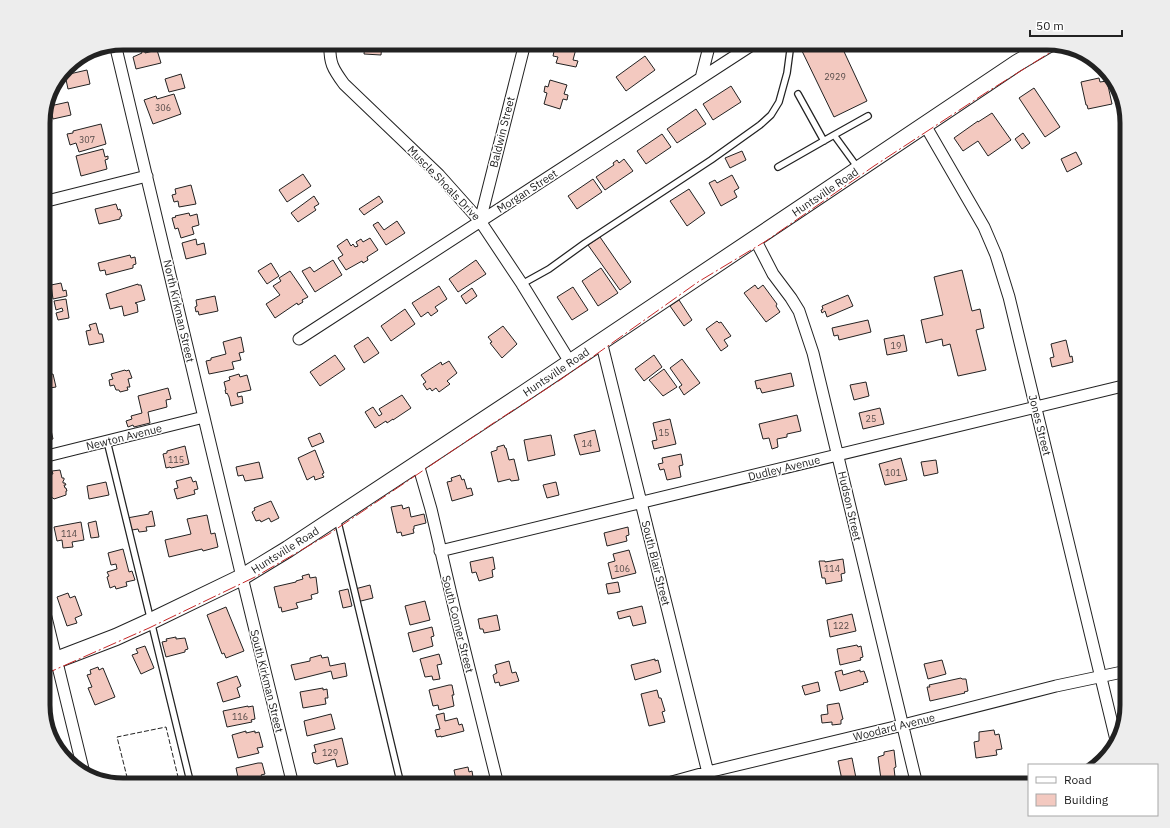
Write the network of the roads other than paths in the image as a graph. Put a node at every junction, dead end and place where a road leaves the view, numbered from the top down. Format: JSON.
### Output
{"nodes":[{"id":1,"x":330,"y":50,"type":"edge"},
{"id":2,"x":523,"y":50,"type":"edge"},
{"id":3,"x":708,"y":50,"type":"edge"},
{"id":4,"x":744,"y":50,"type":"edge"},
{"id":5,"x":790,"y":50,"type":"edge"},
{"id":6,"x":1039,"y":50,"type":"edge"},
{"id":7,"x":118,"y":51,"type":"edge"},
{"id":8,"x":701,"y":78,"type":"junction"},
{"id":9,"x":798,"y":94,"type":"dead end"},
{"id":10,"x":868,"y":116,"type":"dead end"},
{"id":11,"x":925,"y":125,"type":"junction"},
{"id":12,"x":834,"y":135,"type":"junction"},
{"id":13,"x":824,"y":141,"type":"junction"},
{"id":14,"x":778,"y":167,"type":"dead end"},
{"id":15,"x":859,"y":170,"type":"junction"},
{"id":16,"x":147,"y":176,"type":"junction"},
{"id":17,"x":50,"y":200,"type":"edge"},
{"id":18,"x":480,"y":221,"type":"junction"},
{"id":19,"x":756,"y":239,"type":"junction"},
{"id":20,"x":522,"y":284,"type":"junction"},
{"id":21,"x":299,"y":339,"type":"dead end"},
{"id":22,"x":601,"y":341,"type":"junction"},
{"id":23,"x":570,"y":362,"type":"junction"},
{"id":24,"x":1120,"y":386,"type":"edge"},
{"id":25,"x":1036,"y":407,"type":"junction"},
{"id":26,"x":204,"y":417,"type":"junction"},
{"id":27,"x":107,"y":441,"type":"junction"},
{"id":28,"x":50,"y":455,"type":"edge"},
{"id":29,"x":838,"y":455,"type":"junction"},
{"id":30,"x":418,"y":464,"type":"junction"},
{"id":31,"x":641,"y":502,"type":"junction"},
{"id":32,"x":337,"y":518,"type":"junction"},
{"id":33,"x":440,"y":551,"type":"junction"},
{"id":34,"x":242,"y":577,"type":"junction"},
{"id":35,"x":151,"y":621,"type":"junction"},
{"id":36,"x":50,"y":662,"type":"edge"},
{"id":37,"x":1120,"y":672,"type":"edge"},
{"id":38,"x":1101,"y":676,"type":"junction"},
{"id":39,"x":903,"y":726,"type":"junction"},
{"id":40,"x":1114,"y":733,"type":"edge"},
{"id":41,"x":82,"y":766,"type":"edge"},
{"id":42,"x":708,"y":772,"type":"junction"},
{"id":43,"x":189,"y":778,"type":"edge"},
{"id":44,"x":291,"y":778,"type":"edge"},
{"id":45,"x":399,"y":778,"type":"edge"},
{"id":46,"x":496,"y":778,"type":"edge"},
{"id":47,"x":686,"y":778,"type":"edge"},
{"id":48,"x":709,"y":778,"type":"edge"},
{"id":49,"x":915,"y":778,"type":"edge"}],
"edges":[{"from":1,"to":18,"type":"street","name":"Muscle Shoals Drive"},
{"from":2,"to":18,"type":"street","name":"Baldwin Street"},
{"from":3,"to":8,"type":"street"},
{"from":4,"to":8,"type":"street","name":"Morgan Street"},
{"from":5,"to":20,"type":"lane"},
{"from":6,"to":11,"type":"main road","name":"Huntsville Road"},
{"from":7,"to":16,"type":"street","name":"North Kirkman Street"},
{"from":8,"to":18,"type":"street","name":"Morgan Street"},
{"from":9,"to":13,"type":"lane"},
{"from":10,"to":12,"type":"lane"},
{"from":11,"to":15,"type":"main road","name":"Huntsville Road"},
{"from":11,"to":25,"type":"street","name":"Jones Street"},
{"from":12,"to":13,"type":"lane"},
{"from":12,"to":15,"type":"lane"},
{"from":13,"to":14,"type":"lane"},
{"from":15,"to":19,"type":"main road","name":"Huntsville Road"},
{"from":16,"to":17,"type":"street"},
{"from":16,"to":26,"type":"street","name":"North Kirkman Street"},
{"from":18,"to":20,"type":"street","name":"Muscle Shoals Drive"},
{"from":18,"to":21,"type":"street","name":"Morgan Street"},
{"from":19,"to":22,"type":"main road","name":"Huntsville Road"},
{"from":19,"to":29,"type":"street","name":"Hudson Street"},
{"from":20,"to":23,"type":"street","name":"Muscle Shoals Drive"},
{"from":22,"to":23,"type":"main road","name":"Huntsville Road"},
{"from":22,"to":31,"type":"street","name":"South Blair Street"},
{"from":23,"to":30,"type":"main road","name":"Huntsville Road"},
{"from":24,"to":25,"type":"street","name":"Dudley Avenue"},
{"from":25,"to":29,"type":"street","name":"Dudley Avenue"},
{"from":25,"to":38,"type":"street","name":"Jones Street"},
{"from":26,"to":27,"type":"street","name":"Newton Avenue"},
{"from":26,"to":34,"type":"street","name":"North Kirkman Street"},
{"from":27,"to":28,"type":"street","name":"Newton Avenue"},
{"from":27,"to":35,"type":"lane"},
{"from":29,"to":31,"type":"street","name":"Dudley Avenue"},
{"from":29,"to":39,"type":"street","name":"Hudson Street"},
{"from":30,"to":32,"type":"main road","name":"Huntsville Road"},
{"from":30,"to":33,"type":"street","name":"South Conner Street"},
{"from":31,"to":33,"type":"street","name":"Dudley Avenue"},
{"from":31,"to":42,"type":"street","name":"South Blair Street"},
{"from":32,"to":34,"type":"main road","name":"Huntsville Road"},
{"from":32,"to":45,"type":"lane"},
{"from":33,"to":46,"type":"street","name":"South Conner Street"},
{"from":34,"to":35,"type":"main road","name":"Huntsville Road"},
{"from":34,"to":44,"type":"street","name":"South Kirkman Street"},
{"from":35,"to":36,"type":"main road","name":"Huntsville Road"},
{"from":35,"to":43,"type":"lane"},
{"from":36,"to":41,"type":"street"},
{"from":37,"to":38,"type":"street","name":"Woodard Avenue"},
{"from":38,"to":39,"type":"street","name":"Woodard Avenue"},
{"from":38,"to":40,"type":"street","name":"Jones Street"},
{"from":39,"to":42,"type":"street","name":"Woodard Avenue"},
{"from":39,"to":49,"type":"street","name":"Hudson Street"},
{"from":42,"to":47,"type":"street","name":"Woodard Avenue"},
{"from":42,"to":48,"type":"street","name":"South Blair Street"}]}
